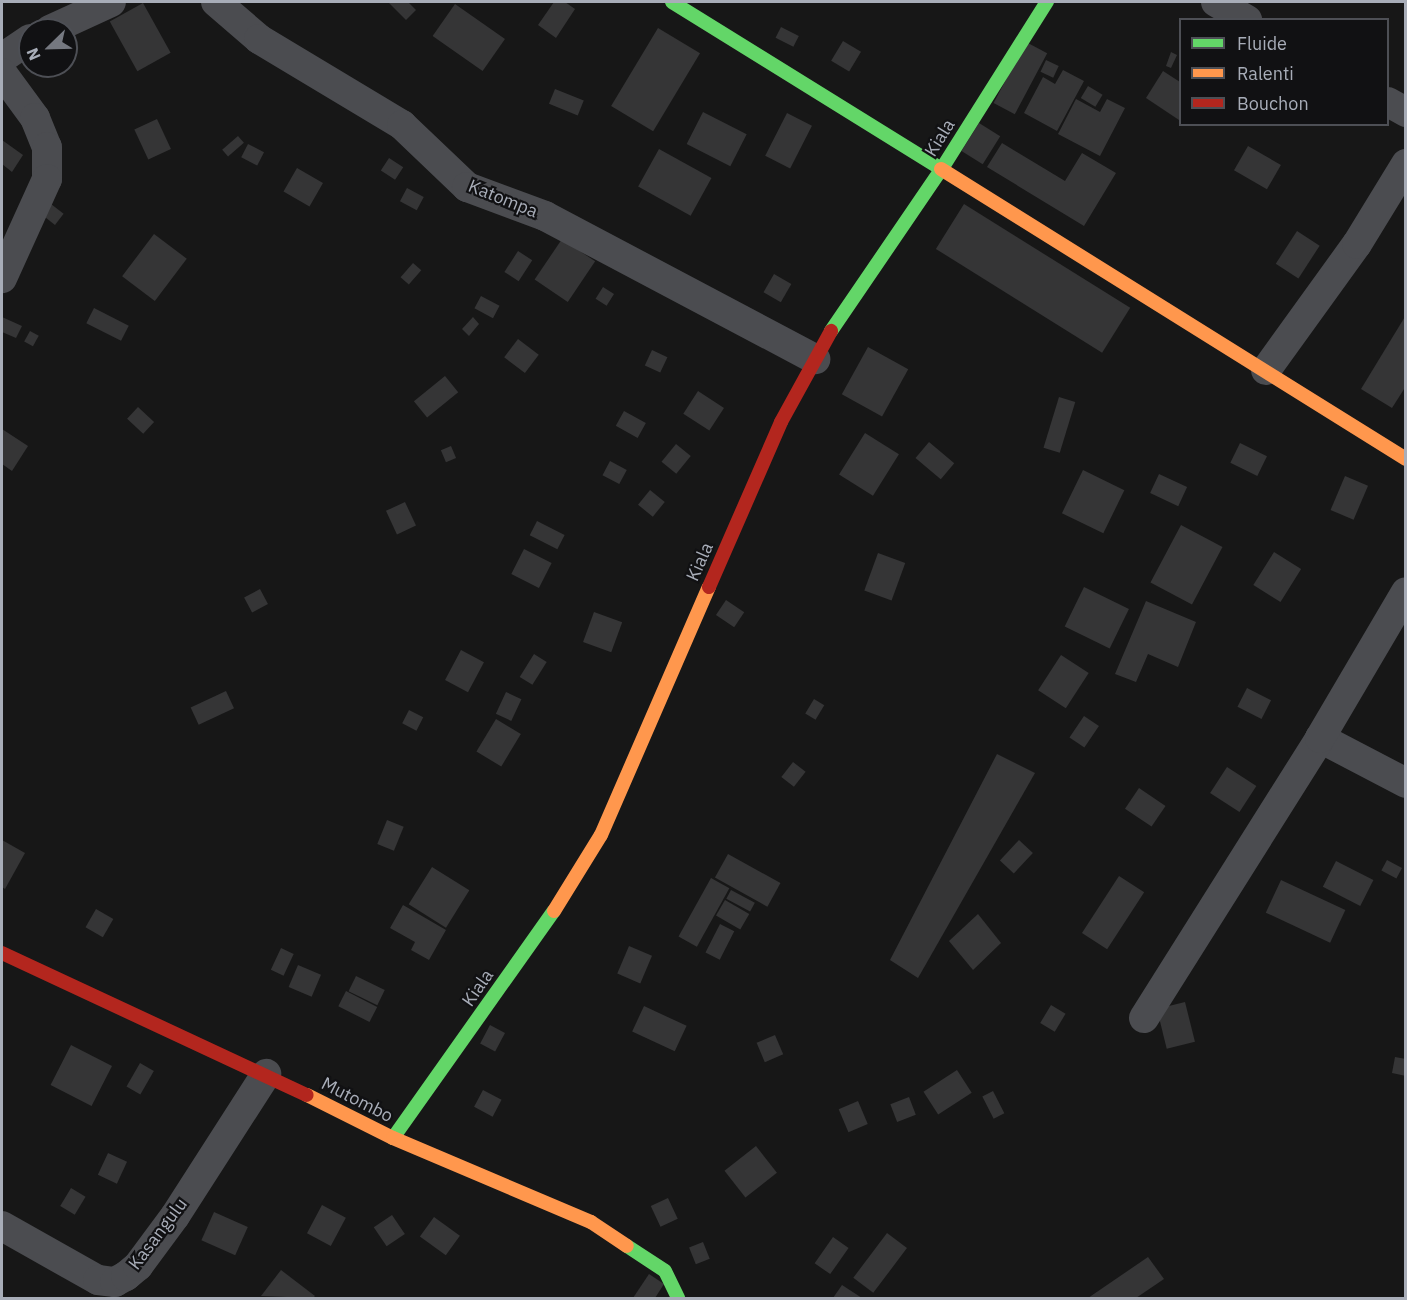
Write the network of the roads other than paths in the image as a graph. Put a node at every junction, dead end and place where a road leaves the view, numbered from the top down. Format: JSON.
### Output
{"nodes":[{"id":1,"x":111,"y":2,"type":"edge"},
{"id":2,"x":216,"y":2,"type":"edge"},
{"id":3,"x":672,"y":2,"type":"edge"},
{"id":4,"x":1047,"y":2,"type":"edge"},
{"id":5,"x":1216,"y":2,"type":"edge"},
{"id":6,"x":76,"y":18,"type":"edge"},
{"id":7,"x":1244,"y":18,"type":"edge"},
{"id":8,"x":18,"y":47,"type":"edge"},
{"id":9,"x":2,"y":58,"type":"edge"},
{"id":10,"x":2,"y":73,"type":"edge"},
{"id":11,"x":1389,"y":103,"type":"edge"},
{"id":12,"x":1406,"y":112,"type":"edge"},
{"id":13,"x":1406,"y":164,"type":"edge"},
{"id":14,"x":941,"y":170,"type":"junction"},
{"id":15,"x":2,"y":278,"type":"edge"},
{"id":16,"x":815,"y":359,"type":"junction"},
{"id":17,"x":1266,"y":370,"type":"junction"},
{"id":18,"x":1406,"y":459,"type":"edge"},
{"id":19,"x":1406,"y":592,"type":"edge"},
{"id":20,"x":1320,"y":738,"type":"junction"},
{"id":21,"x":1406,"y":783,"type":"edge"},
{"id":22,"x":2,"y":953,"type":"edge"},
{"id":23,"x":1144,"y":1018,"type":"dead end"},
{"id":24,"x":266,"y":1074,"type":"junction"},
{"id":25,"x":393,"y":1138,"type":"junction"},
{"id":26,"x":2,"y":1226,"type":"edge"},
{"id":27,"x":678,"y":1299,"type":"edge"}],
"edges":[{"from":1,"to":6,"type":"street"},
{"from":2,"to":16,"type":"street","name":"Katompa"},
{"from":3,"to":14,"type":"street"},
{"from":4,"to":14,"type":"street","name":"Kiala"},
{"from":5,"to":7,"type":"street"},
{"from":8,"to":9,"type":"street"},
{"from":10,"to":15,"type":"street"},
{"from":11,"to":12,"type":"street"},
{"from":13,"to":17,"type":"street"},
{"from":14,"to":16,"type":"street","name":"Kiala"},
{"from":14,"to":17,"type":"street"},
{"from":16,"to":25,"type":"street","name":"Kiala"},
{"from":17,"to":18,"type":"street"},
{"from":19,"to":20,"type":"street"},
{"from":20,"to":21,"type":"street"},
{"from":20,"to":23,"type":"street"},
{"from":22,"to":24,"type":"street","name":"Mutombo"},
{"from":24,"to":25,"type":"street","name":"Mutombo"},
{"from":24,"to":26,"type":"street","name":"Kasangulu"},
{"from":25,"to":27,"type":"street","name":"Mutombo"}]}
